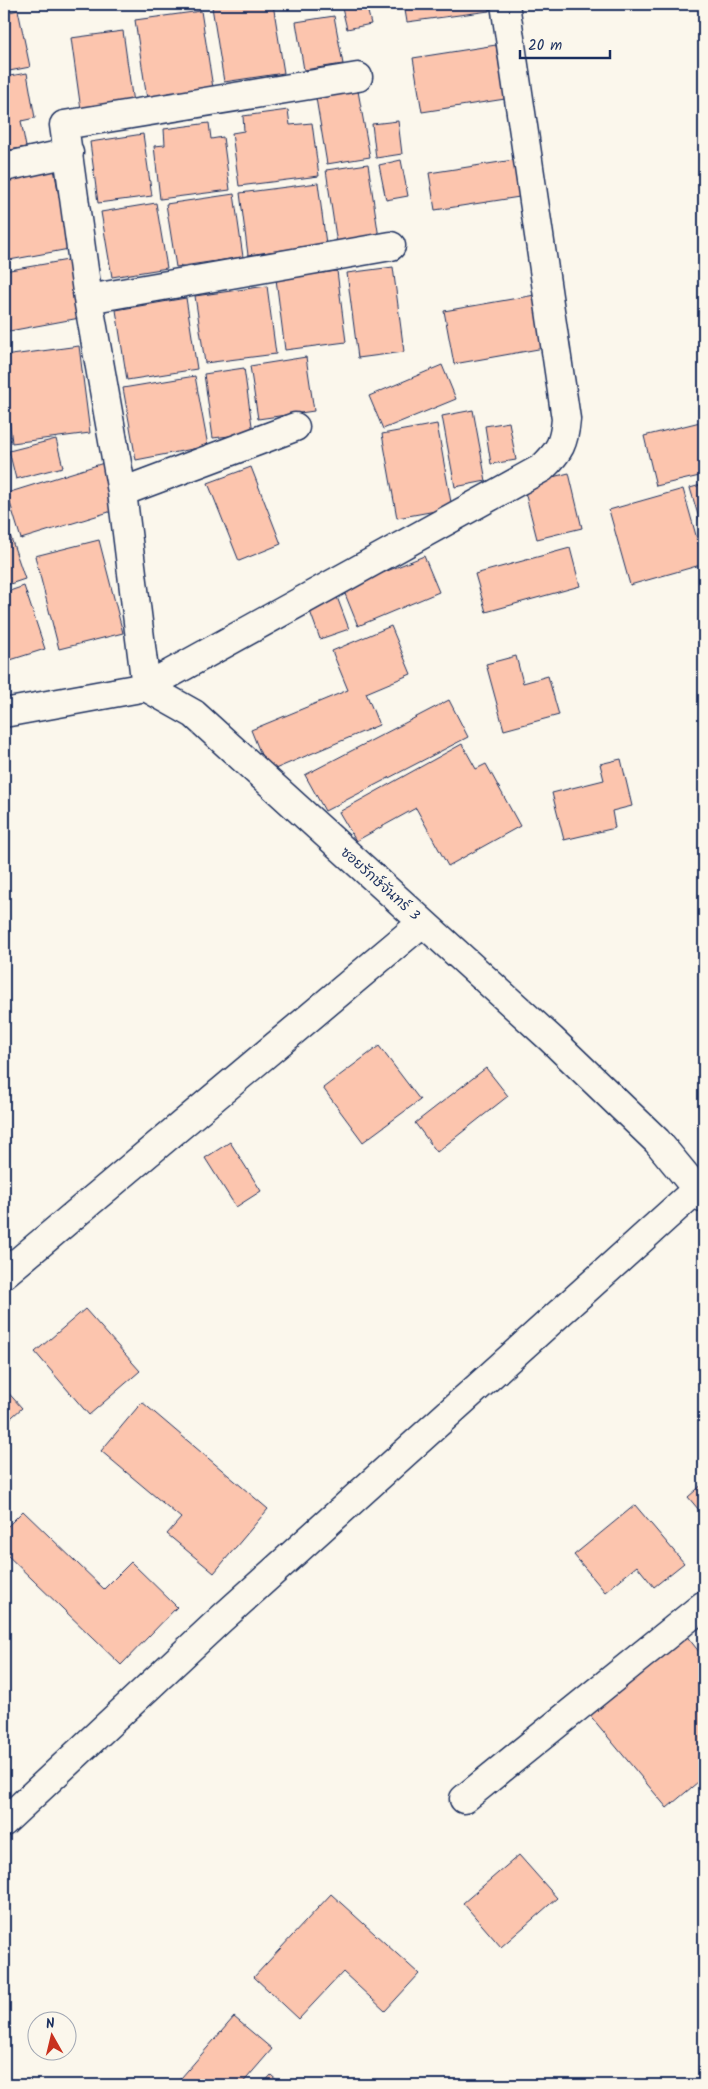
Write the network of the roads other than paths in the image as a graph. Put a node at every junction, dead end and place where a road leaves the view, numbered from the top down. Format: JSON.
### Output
{"nodes":[{"id":1,"x":505,"y":4,"type":"edge"},
{"id":2,"x":358,"y":77,"type":"dead end"},
{"id":3,"x":69,"y":153,"type":"junction"},
{"id":4,"x":4,"y":167,"type":"edge"},
{"id":5,"x":391,"y":246,"type":"dead end"},
{"id":6,"x":88,"y":300,"type":"junction"},
{"id":7,"x":295,"y":427,"type":"dead end"},
{"id":8,"x":122,"y":492,"type":"junction"},
{"id":9,"x":146,"y":687,"type":"junction"},
{"id":10,"x":4,"y":713,"type":"edge"},
{"id":11,"x":422,"y":923,"type":"junction"},
{"id":12,"x":701,"y":1193,"type":"edge"},
{"id":13,"x":4,"y":1274,"type":"edge"},
{"id":14,"x":704,"y":1605,"type":"edge"},
{"id":15,"x":464,"y":1799,"type":"dead end"},
{"id":16,"x":4,"y":1822,"type":"edge"}],
"edges":[{"from":1,"to":9,"type":"street"},
{"from":2,"to":3,"type":"street"},
{"from":3,"to":4,"type":"street"},
{"from":3,"to":6,"type":"street"},
{"from":5,"to":6,"type":"street"},
{"from":6,"to":8,"type":"street"},
{"from":7,"to":8,"type":"street"},
{"from":8,"to":9,"type":"street"},
{"from":9,"to":10,"type":"street"},
{"from":9,"to":11,"type":"street","name":"ซอยรักษ์จันทร์ 3"},
{"from":11,"to":12,"type":"street","name":"ซอยรักษ์จันทร์ 3"},
{"from":11,"to":13,"type":"street"},
{"from":12,"to":16,"type":"street"},
{"from":14,"to":15,"type":"street"}]}
